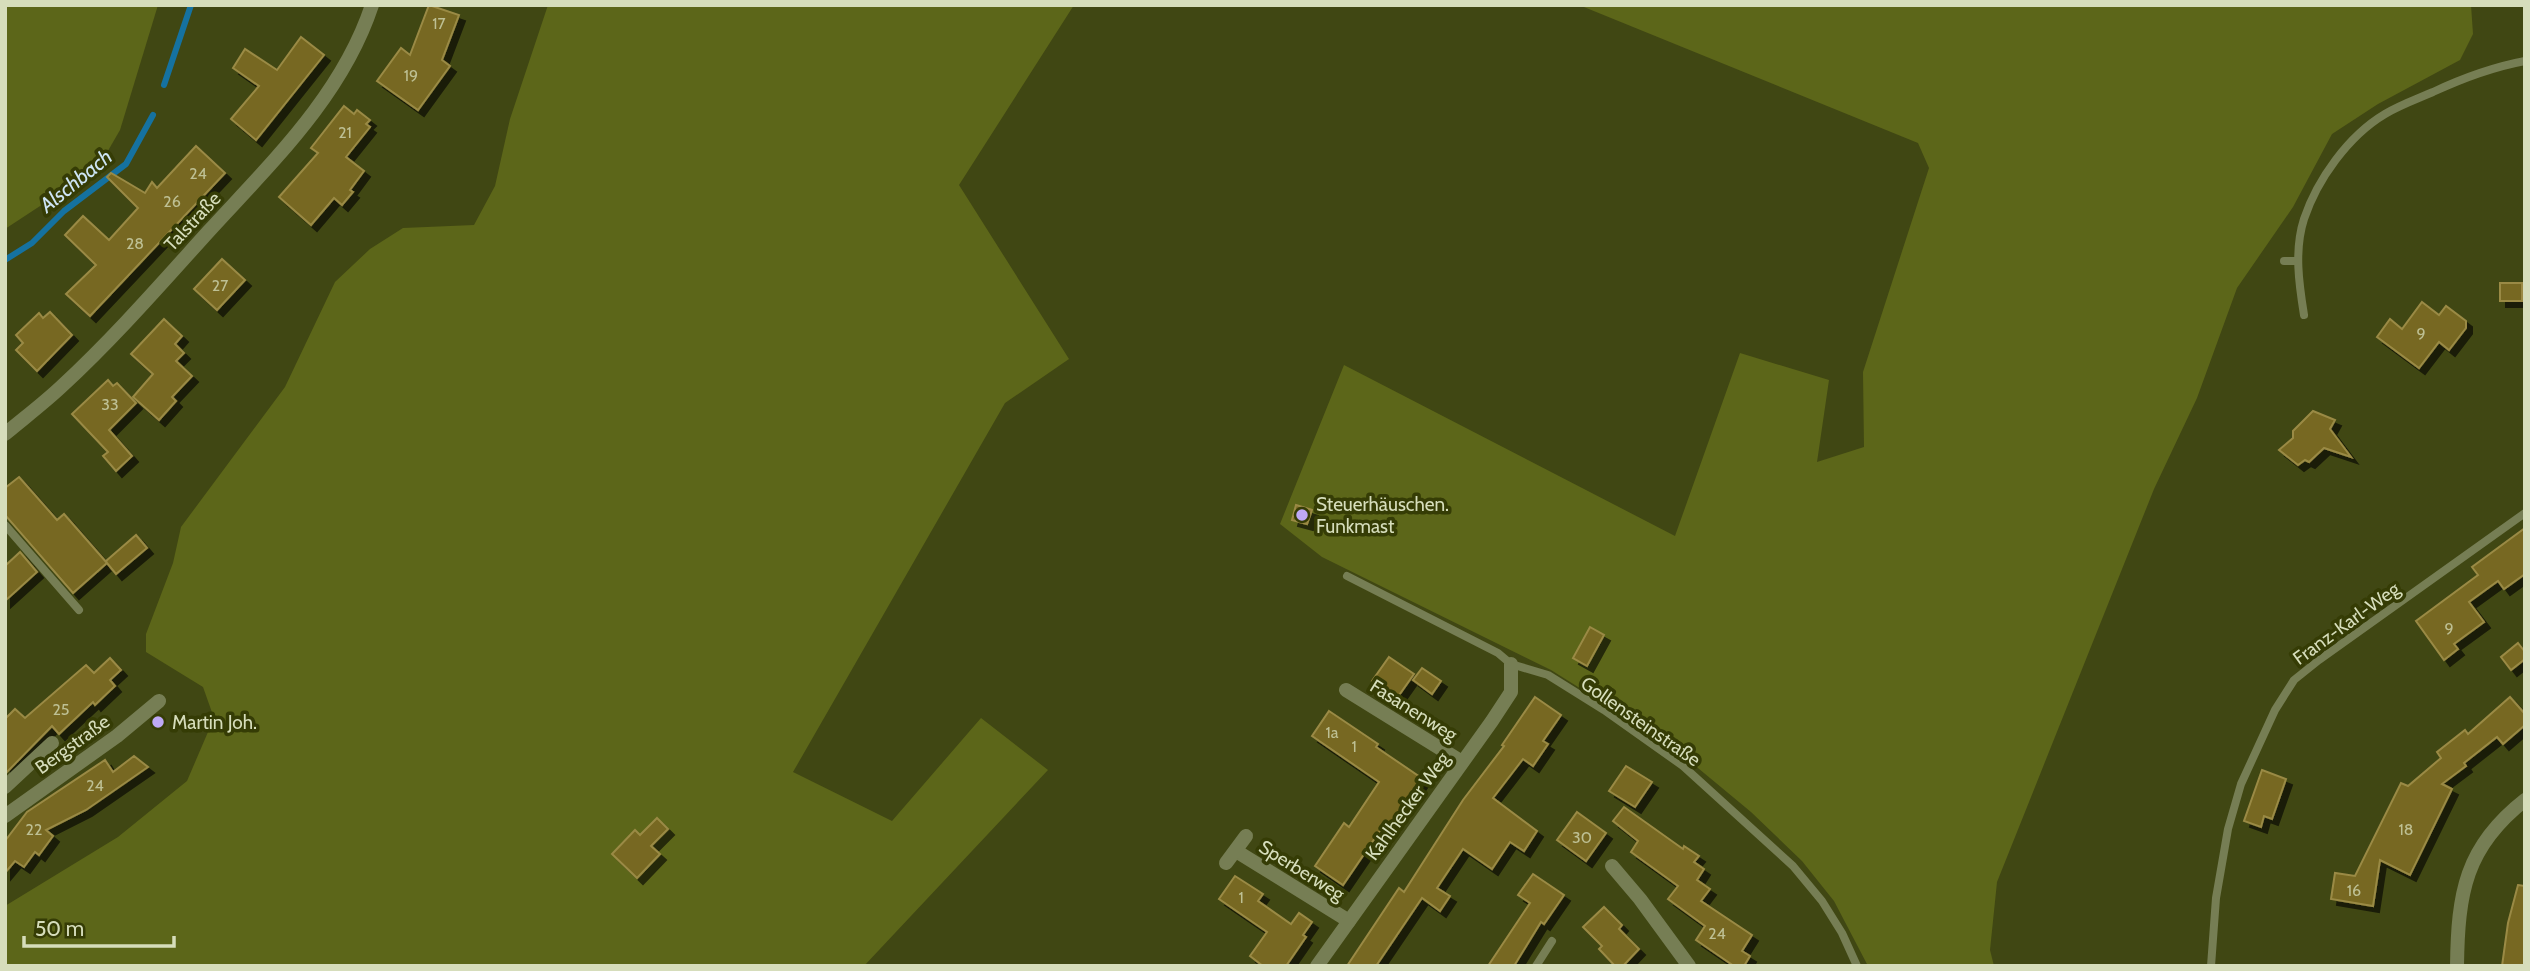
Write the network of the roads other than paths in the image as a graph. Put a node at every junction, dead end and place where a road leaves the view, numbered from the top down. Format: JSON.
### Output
{"nodes":[{"id":1,"x":372,"y":5,"type":"edge"},
{"id":2,"x":2525,"y":61,"type":"edge"},
{"id":3,"x":2284,"y":261,"type":"dead end"},
{"id":4,"x":2297,"y":261,"type":"junction"},
{"id":5,"x":2304,"y":315,"type":"dead end"},
{"id":6,"x":5,"y":434,"type":"edge"},
{"id":7,"x":2525,"y":513,"type":"edge"},
{"id":8,"x":5,"y":525,"type":"edge"},
{"id":9,"x":1347,"y":576,"type":"dead end"},
{"id":10,"x":79,"y":610,"type":"dead end"},
{"id":11,"x":1511,"y":664,"type":"junction"},
{"id":12,"x":1346,"y":690,"type":"dead end"},
{"id":13,"x":159,"y":701,"type":"dead end"},
{"id":14,"x":52,"y":743,"type":"dead end"},
{"id":15,"x":1462,"y":762,"type":"junction"},
{"id":16,"x":5,"y":787,"type":"edge"},
{"id":17,"x":2525,"y":800,"type":"edge"},
{"id":18,"x":5,"y":816,"type":"edge"},
{"id":19,"x":1246,"y":835,"type":"dead end"},
{"id":20,"x":1236,"y":851,"type":"junction"},
{"id":21,"x":1226,"y":863,"type":"dead end"},
{"id":22,"x":1612,"y":866,"type":"dead end"},
{"id":23,"x":1349,"y":921,"type":"junction"},
{"id":24,"x":1552,"y":941,"type":"dead end"},
{"id":25,"x":1317,"y":966,"type":"edge"},
{"id":26,"x":1536,"y":966,"type":"edge"},
{"id":27,"x":1689,"y":966,"type":"edge"},
{"id":28,"x":1857,"y":966,"type":"edge"},
{"id":29,"x":2211,"y":966,"type":"edge"},
{"id":30,"x":2457,"y":966,"type":"edge"}],
"edges":[{"from":1,"to":6,"type":"street","name":"Talstraße"},
{"from":2,"to":4,"type":"lane"},
{"from":3,"to":4,"type":"lane"},
{"from":4,"to":5,"type":"lane"},
{"from":7,"to":29,"type":"lane","name":"Franz-Karl-Weg"},
{"from":8,"to":10,"type":"lane"},
{"from":9,"to":11,"type":"lane","name":"Gollensteinstraße"},
{"from":11,"to":15,"type":"street","name":"Kahlhecker Weg"},
{"from":11,"to":28,"type":"lane","name":"Gollensteinstraße"},
{"from":12,"to":15,"type":"street","name":"Fasanenweg"},
{"from":13,"to":18,"type":"street","name":"Bergstraße"},
{"from":14,"to":16,"type":"street","name":"Bergstraße"},
{"from":15,"to":23,"type":"street","name":"Kahlhecker Weg"},
{"from":17,"to":30,"type":"street"},
{"from":19,"to":20,"type":"street","name":"Sperberweg"},
{"from":20,"to":21,"type":"street","name":"Sperberweg"},
{"from":20,"to":23,"type":"street","name":"Sperberweg"},
{"from":22,"to":27,"type":"street"},
{"from":23,"to":25,"type":"street","name":"Kahlhecker Weg"},
{"from":24,"to":26,"type":"lane"}]}
